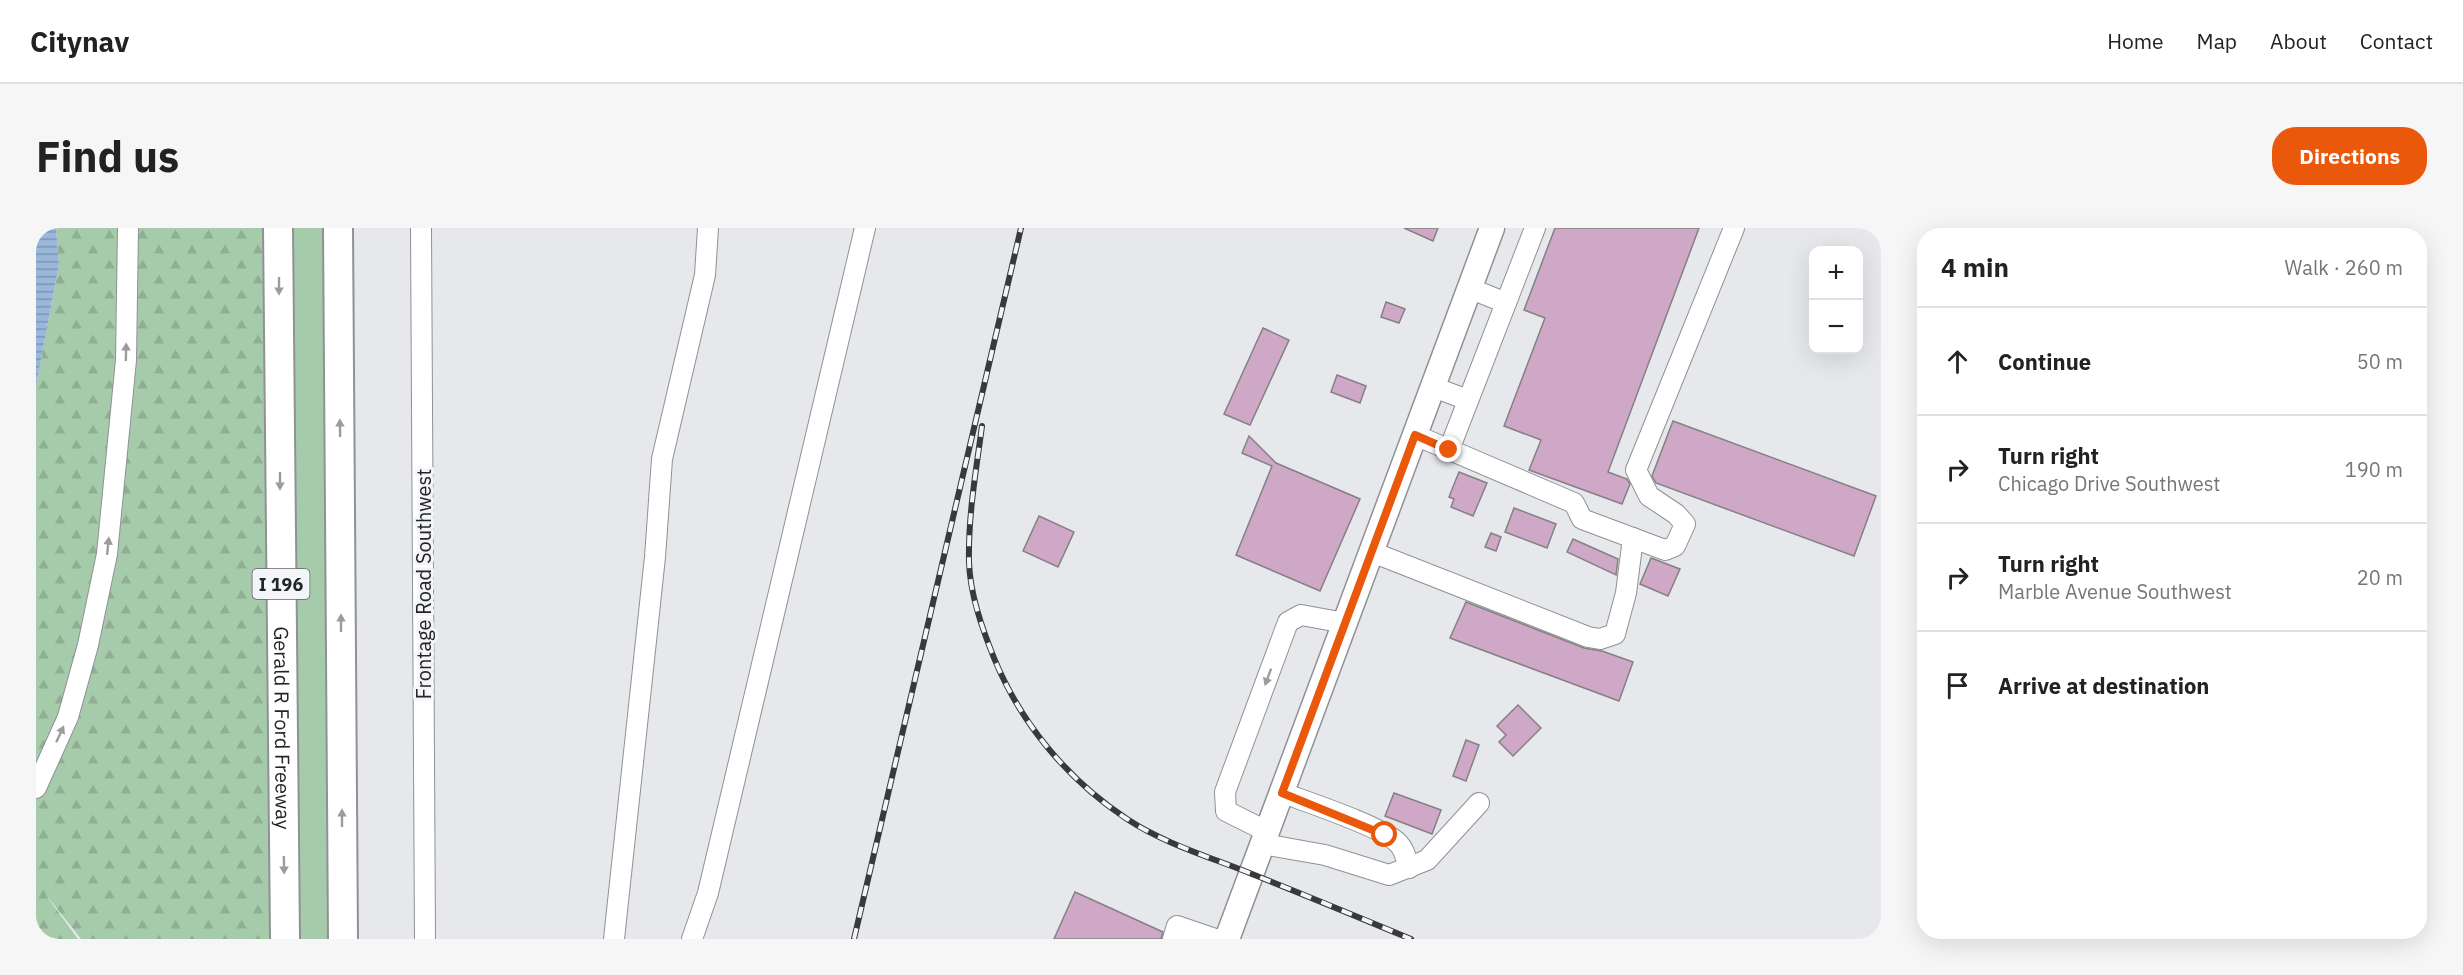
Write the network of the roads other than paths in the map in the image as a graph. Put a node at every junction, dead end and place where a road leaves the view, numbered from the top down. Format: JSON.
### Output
{"nodes":[{"id":1,"x":128,"y":228,"type":"edge"},
{"id":2,"x":278,"y":228,"type":"edge"},
{"id":3,"x":338,"y":228,"type":"edge"},
{"id":4,"x":421,"y":228,"type":"edge"},
{"id":5,"x":708,"y":228,"type":"edge"},
{"id":6,"x":865,"y":228,"type":"edge"},
{"id":7,"x":1492,"y":228,"type":"edge"},
{"id":8,"x":1534,"y":228,"type":"edge"},
{"id":9,"x":1734,"y":228,"type":"edge"},
{"id":10,"x":1469,"y":288,"type":"junction"},
{"id":11,"x":1506,"y":303,"type":"junction"},
{"id":12,"x":1433,"y":387,"type":"junction"},
{"id":13,"x":1468,"y":400,"type":"junction"},
{"id":14,"x":1415,"y":435,"type":"junction"},
{"id":15,"x":1449,"y":450,"type":"junction"},
{"id":16,"x":1633,"y":538,"type":"junction"},
{"id":17,"x":1372,"y":552,"type":"junction"},
{"id":18,"x":1345,"y":623,"type":"junction"},
{"id":19,"x":36,"y":788,"type":"edge"},
{"id":20,"x":1282,"y":793,"type":"junction"},
{"id":21,"x":1479,"y":803,"type":"dead end"},
{"id":22,"x":1266,"y":838,"type":"junction"},
{"id":23,"x":1409,"y":868,"type":"junction"},
{"id":24,"x":285,"y":939,"type":"edge"},
{"id":25,"x":343,"y":939,"type":"edge"},
{"id":26,"x":425,"y":939,"type":"edge"},
{"id":27,"x":614,"y":939,"type":"edge"},
{"id":28,"x":692,"y":939,"type":"edge"},
{"id":29,"x":1173,"y":939,"type":"edge"},
{"id":30,"x":1215,"y":939,"type":"edge"},
{"id":31,"x":1227,"y":939,"type":"edge"}],
"edges":[{"from":19,"to":1,"type":"street","one_way":true},
{"from":2,"to":24,"type":"highway","name":"Gerald R Ford Freeway","number":"I 196","one_way":true},
{"from":25,"to":3,"type":"highway","one_way":true},
{"from":4,"to":26,"type":"street","name":"Frontage Road Southwest"},
{"from":5,"to":27,"type":"street"},
{"from":6,"to":28,"type":"street"},
{"from":7,"to":10,"type":"main road"},
{"from":8,"to":11,"type":"street"},
{"from":9,"to":16,"type":"street"},
{"from":10,"to":11,"type":"street"},
{"from":10,"to":12,"type":"main road"},
{"from":11,"to":13,"type":"street"},
{"from":12,"to":13,"type":"street"},
{"from":12,"to":14,"type":"main road"},
{"from":13,"to":15,"type":"street"},
{"from":14,"to":15,"type":"street"},
{"from":14,"to":17,"type":"main road"},
{"from":15,"to":16,"type":"street"},
{"from":16,"to":17,"type":"street"},
{"from":17,"to":18,"type":"main road"},
{"from":18,"to":20,"type":"main road"},
{"from":18,"to":22,"type":"street","one_way":true},
{"from":20,"to":22,"type":"main road"},
{"from":20,"to":23,"type":"street"},
{"from":21,"to":23,"type":"street"},
{"from":22,"to":23,"type":"street"},
{"from":22,"to":31,"type":"main road"},
{"from":29,"to":30,"type":"street"}]}
